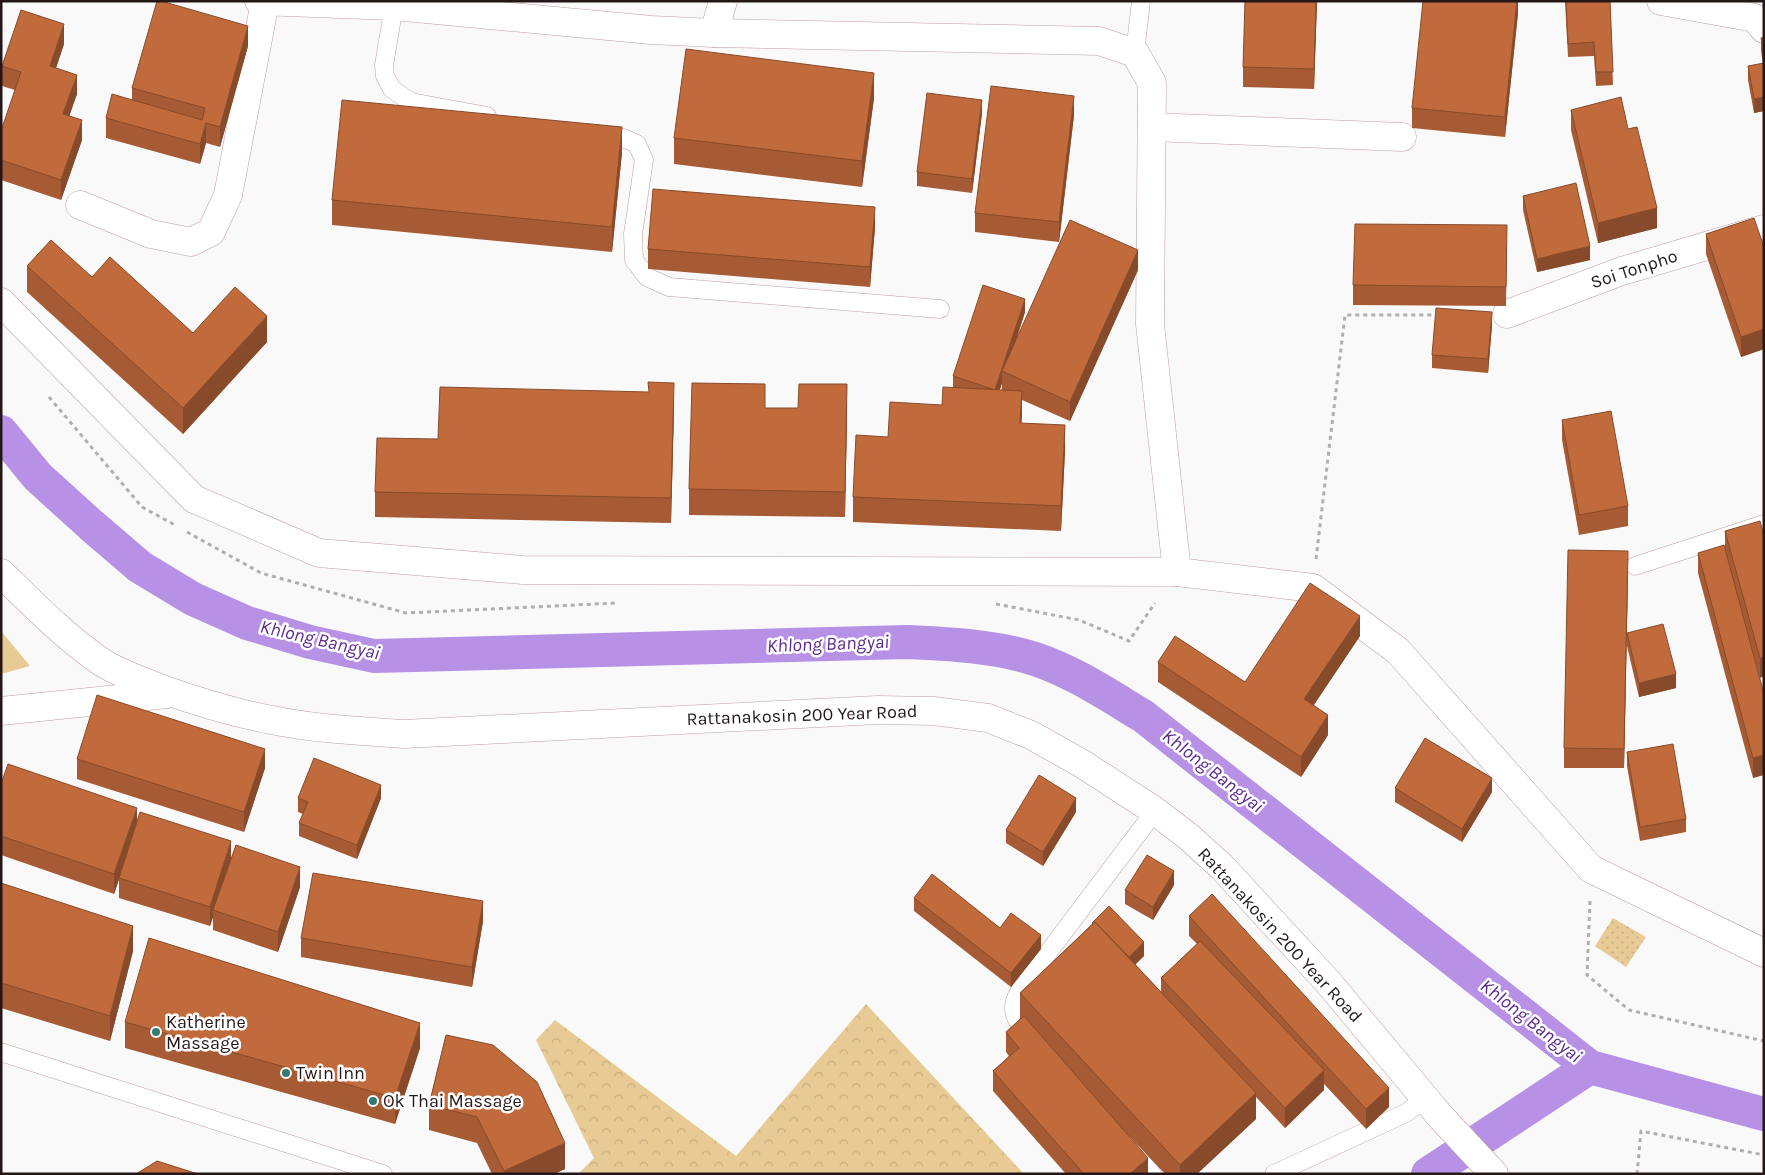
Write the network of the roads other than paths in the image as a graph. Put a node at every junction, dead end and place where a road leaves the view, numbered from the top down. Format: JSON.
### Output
{"nodes":[{"id":1,"x":723,"y":1,"type":"edge"},
{"id":2,"x":1141,"y":1,"type":"edge"},
{"id":3,"x":1661,"y":1,"type":"edge"},
{"id":4,"x":262,"y":2,"type":"edge"},
{"id":5,"x":394,"y":6,"type":"junction"},
{"id":6,"x":1764,"y":29,"type":"edge"},
{"id":7,"x":714,"y":34,"type":"junction"},
{"id":8,"x":1135,"y":53,"type":"junction"},
{"id":9,"x":506,"y":119,"type":"edge"},
{"id":10,"x":1152,"y":127,"type":"junction"},
{"id":11,"x":583,"y":132,"type":"edge"},
{"id":12,"x":1402,"y":137,"type":"dead end"},
{"id":13,"x":80,"y":205,"type":"dead end"},
{"id":14,"x":1764,"y":229,"type":"edge"},
{"id":15,"x":1,"y":302,"type":"edge"},
{"id":16,"x":940,"y":309,"type":"dead end"},
{"id":17,"x":1507,"y":314,"type":"dead end"},
{"id":18,"x":1764,"y":524,"type":"edge"},
{"id":19,"x":1635,"y":566,"type":"dead end"},
{"id":20,"x":1178,"y":572,"type":"junction"},
{"id":21,"x":1,"y":574,"type":"edge"},
{"id":22,"x":174,"y":693,"type":"junction"},
{"id":23,"x":1,"y":711,"type":"edge"},
{"id":24,"x":1155,"y":811,"type":"junction"},
{"id":25,"x":1764,"y":953,"type":"edge"},
{"id":26,"x":1041,"y":1049,"type":"edge"},
{"id":27,"x":1,"y":1052,"type":"edge"},
{"id":28,"x":1433,"y":1107,"type":"junction"},
{"id":29,"x":1120,"y":1137,"type":"edge"},
{"id":30,"x":383,"y":1174,"type":"edge"},
{"id":31,"x":1152,"y":1174,"type":"edge"},
{"id":32,"x":1274,"y":1174,"type":"edge"},
{"id":33,"x":1494,"y":1174,"type":"edge"}],
"edges":[{"from":1,"to":7,"type":"street"},
{"from":2,"to":8,"type":"lane"},
{"from":3,"to":6,"type":"street"},
{"from":4,"to":5,"type":"street"},
{"from":4,"to":13,"type":"street"},
{"from":5,"to":7,"type":"street"},
{"from":5,"to":9,"type":"lane"},
{"from":7,"to":8,"type":"street"},
{"from":8,"to":10,"type":"street"},
{"from":10,"to":12,"type":"street"},
{"from":10,"to":20,"type":"street"},
{"from":11,"to":16,"type":"lane"},
{"from":14,"to":17,"type":"street","name":"Soi Tonpho"},
{"from":15,"to":20,"type":"street"},
{"from":18,"to":19,"type":"lane"},
{"from":20,"to":25,"type":"street"},
{"from":21,"to":22,"type":"street","name":"Rattanakosin 200 Year Road"},
{"from":22,"to":23,"type":"street"},
{"from":22,"to":24,"type":"street","name":"Rattanakosin 200 Year Road"},
{"from":24,"to":26,"type":"lane"},
{"from":24,"to":28,"type":"street","name":"Rattanakosin 200 Year Road"},
{"from":27,"to":30,"type":"lane"},
{"from":28,"to":32,"type":"lane"},
{"from":28,"to":33,"type":"street","name":"Rattanakosin 200 Year Road"},
{"from":29,"to":31,"type":"lane"}]}
